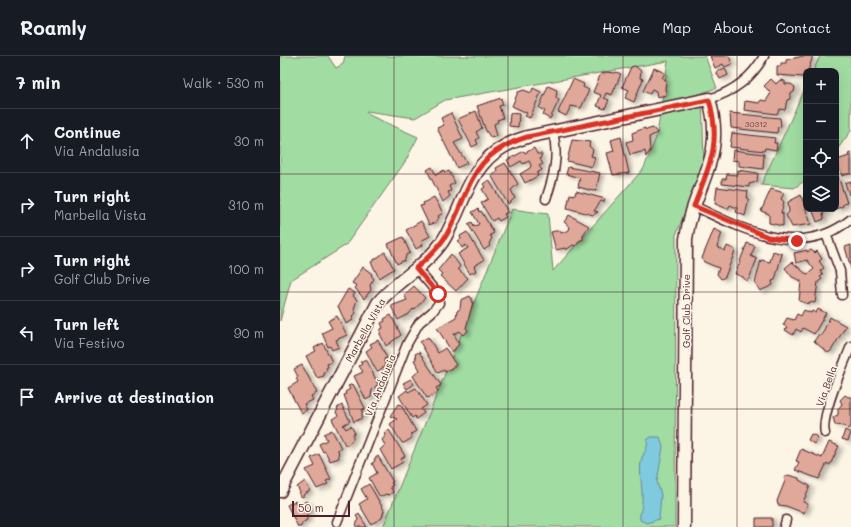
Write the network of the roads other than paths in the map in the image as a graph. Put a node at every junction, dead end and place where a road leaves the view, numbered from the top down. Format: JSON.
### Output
{"nodes":[{"id":1,"x":764,"y":56,"type":"edge"},
{"id":2,"x":709,"y":100,"type":"junction"},
{"id":3,"x":554,"y":132,"type":"junction"},
{"id":4,"x":546,"y":199,"type":"dead end"},
{"id":5,"x":694,"y":206,"type":"junction"},
{"id":6,"x":851,"y":219,"type":"edge"},
{"id":7,"x":826,"y":234,"type":"junction"},
{"id":8,"x":416,"y":268,"type":"junction"},
{"id":9,"x":842,"y":295,"type":"dead end"},
{"id":10,"x":851,"y":346,"type":"edge"},
{"id":11,"x":825,"y":433,"type":"dead end"},
{"id":12,"x":280,"y":491,"type":"edge"},
{"id":13,"x":337,"y":522,"type":"dead end"},
{"id":14,"x":684,"y":527,"type":"edge"}],
"edges":[{"from":1,"to":2,"type":"street","name":"Marbella Vista"},
{"from":2,"to":3,"type":"street","name":"Marbella Vista"},
{"from":2,"to":5,"type":"street","name":"Golf Club Drive"},
{"from":3,"to":4,"type":"street"},
{"from":3,"to":8,"type":"street","name":"Marbella Vista"},
{"from":5,"to":7,"type":"street"},
{"from":5,"to":14,"type":"street","name":"Golf Club Drive"},
{"from":6,"to":7,"type":"street"},
{"from":7,"to":9,"type":"street"},
{"from":8,"to":12,"type":"street","name":"Marbella Vista"},
{"from":8,"to":13,"type":"street","name":"Via Andalusia"},
{"from":10,"to":11,"type":"street","name":"Via Bella"}]}
